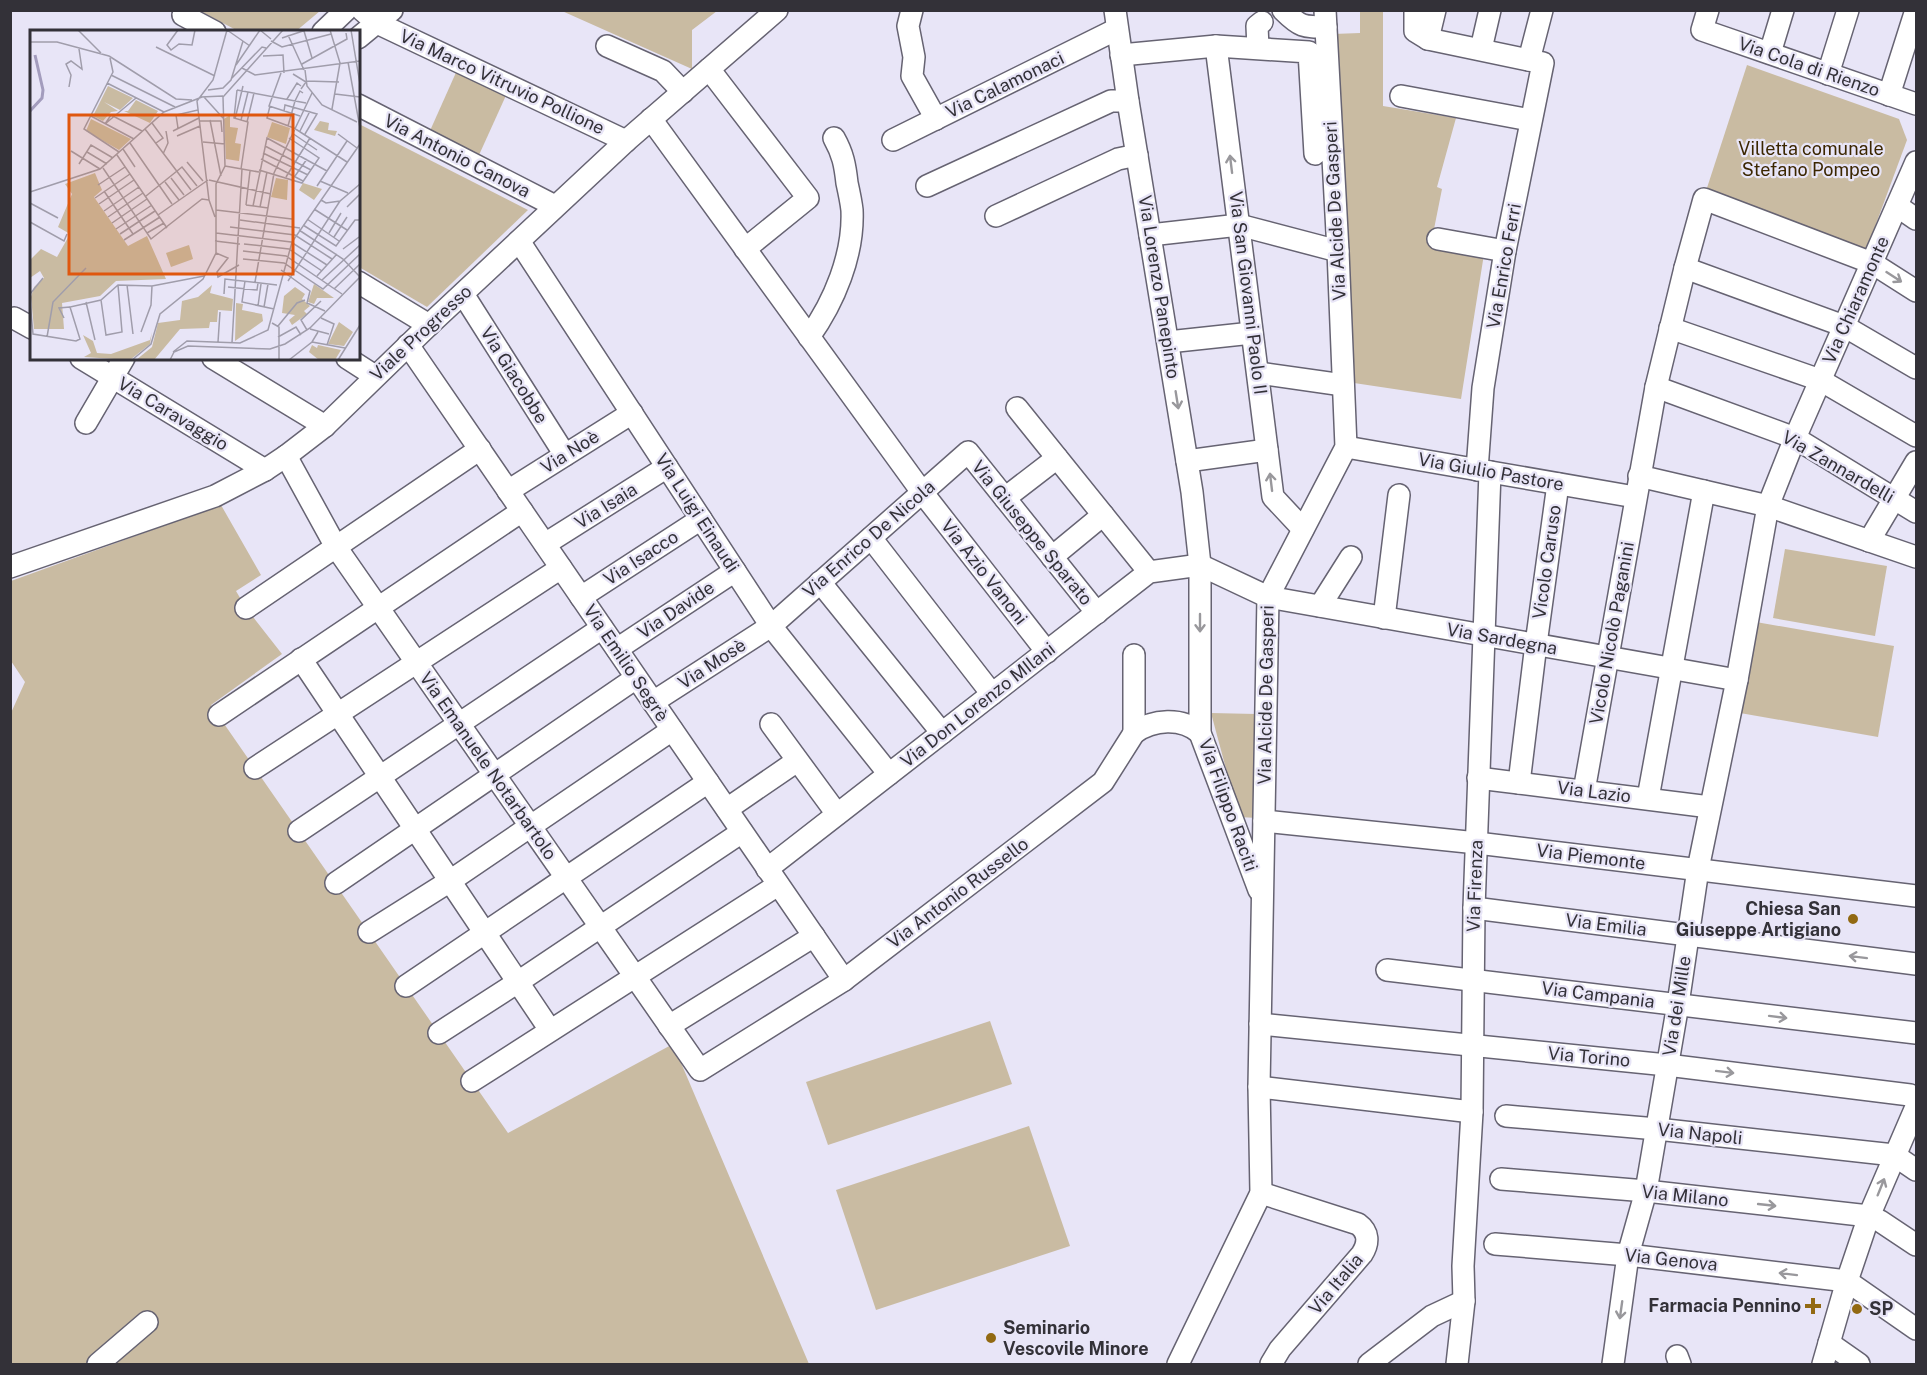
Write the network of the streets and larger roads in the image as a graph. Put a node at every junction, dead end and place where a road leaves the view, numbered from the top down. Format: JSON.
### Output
{"nodes":[{"id":1,"x":346,"y":10,"type":"edge"},
{"id":2,"x":777,"y":10,"type":"edge"},
{"id":3,"x":912,"y":10,"type":"edge"},
{"id":4,"x":1283,"y":10,"type":"edge"},
{"id":5,"x":1435,"y":10,"type":"edge"},
{"id":6,"x":1490,"y":10,"type":"edge"},
{"id":7,"x":1542,"y":10,"type":"edge"},
{"id":8,"x":1783,"y":10,"type":"edge"},
{"id":9,"x":1848,"y":10,"type":"edge"},
{"id":10,"x":1917,"y":10,"type":"edge"},
{"id":11,"x":377,"y":14,"type":"edge"},
{"id":12,"x":180,"y":19,"type":"edge"},
{"id":13,"x":1326,"y":19,"type":"edge"},
{"id":14,"x":1116,"y":20,"type":"edge"},
{"id":15,"x":1705,"y":20,"type":"edge"},
{"id":16,"x":1262,"y":22,"type":"dead end"},
{"id":17,"x":1420,"y":27,"type":"edge"},
{"id":18,"x":210,"y":30,"type":"edge"},
{"id":19,"x":325,"y":30,"type":"edge"},
{"id":20,"x":360,"y":35,"type":"edge"},
{"id":21,"x":607,"y":46,"type":"dead end"},
{"id":22,"x":1216,"y":46,"type":"junction"},
{"id":23,"x":1258,"y":48,"type":"junction"},
{"id":24,"x":1481,"y":49,"type":"junction"},
{"id":25,"x":1770,"y":53,"type":"junction"},
{"id":26,"x":1121,"y":55,"type":"junction"},
{"id":27,"x":1536,"y":62,"type":"junction"},
{"id":28,"x":709,"y":69,"type":"junction"},
{"id":29,"x":1828,"y":74,"type":"junction"},
{"id":30,"x":683,"y":92,"type":"junction"},
{"id":31,"x":1889,"y":94,"type":"junction"},
{"id":32,"x":1401,"y":96,"type":"dead end"},
{"id":33,"x":1128,"y":100,"type":"junction"},
{"id":34,"x":1917,"y":104,"type":"edge"},
{"id":35,"x":360,"y":106,"type":"edge"},
{"id":36,"x":936,"y":119,"type":"junction"},
{"id":37,"x":651,"y":120,"type":"junction"},
{"id":38,"x":1530,"y":120,"type":"junction"},
{"id":39,"x":834,"y":138,"type":"dead end"},
{"id":40,"x":893,"y":140,"type":"dead end"},
{"id":41,"x":626,"y":141,"type":"junction"},
{"id":42,"x":1315,"y":154,"type":"dead end"},
{"id":43,"x":1137,"y":155,"type":"junction"},
{"id":44,"x":1917,"y":162,"type":"edge"},
{"id":45,"x":927,"y":186,"type":"dead end"},
{"id":46,"x":555,"y":206,"type":"junction"},
{"id":47,"x":1897,"y":206,"type":"junction"},
{"id":48,"x":996,"y":216,"type":"dead end"},
{"id":49,"x":1917,"y":219,"type":"edge"},
{"id":50,"x":1239,"y":225,"type":"junction"},
{"id":51,"x":1150,"y":235,"type":"junction"},
{"id":52,"x":1438,"y":239,"type":"dead end"},
{"id":53,"x":519,"y":241,"type":"junction"},
{"id":54,"x":745,"y":249,"type":"junction"},
{"id":55,"x":1338,"y":251,"type":"junction"},
{"id":56,"x":1505,"y":251,"type":"junction"},
{"id":57,"x":1872,"y":263,"type":"junction"},
{"id":58,"x":1685,"y":268,"type":"junction"},
{"id":59,"x":360,"y":283,"type":"edge"},
{"id":60,"x":1917,"y":291,"type":"edge"},
{"id":61,"x":463,"y":294,"type":"junction"},
{"id":62,"x":429,"y":325,"type":"junction"},
{"id":63,"x":1844,"y":326,"type":"junction"},
{"id":64,"x":1670,"y":328,"type":"junction"},
{"id":65,"x":1252,"y":333,"type":"junction"},
{"id":66,"x":809,"y":337,"type":"junction"},
{"id":67,"x":1168,"y":342,"type":"junction"},
{"id":68,"x":408,"y":345,"type":"junction"},
{"id":69,"x":84,"y":360,"type":"edge"},
{"id":70,"x":123,"y":360,"type":"edge"},
{"id":71,"x":216,"y":360,"type":"edge"},
{"id":72,"x":350,"y":360,"type":"edge"},
{"id":73,"x":1917,"y":368,"type":"edge"},
{"id":74,"x":1258,"y":373,"type":"junction"},
{"id":75,"x":375,"y":376,"type":"junction"},
{"id":76,"x":113,"y":378,"type":"junction"},
{"id":77,"x":1820,"y":380,"type":"junction"},
{"id":78,"x":1343,"y":386,"type":"junction"},
{"id":79,"x":1656,"y":387,"type":"junction"},
{"id":80,"x":1017,"y":408,"type":"dead end"},
{"id":81,"x":632,"y":413,"type":"junction"},
{"id":82,"x":86,"y":423,"type":"dead end"},
{"id":83,"x":325,"y":426,"type":"junction"},
{"id":84,"x":1917,"y":436,"type":"edge"},
{"id":85,"x":1795,"y":438,"type":"junction"},
{"id":86,"x":1346,"y":447,"type":"junction"},
{"id":87,"x":480,"y":449,"type":"junction"},
{"id":88,"x":1267,"y":450,"type":"junction"},
{"id":89,"x":968,"y":452,"type":"joint"},
{"id":90,"x":565,"y":455,"type":"junction"},
{"id":91,"x":286,"y":456,"type":"junction"},
{"id":92,"x":1058,"y":458,"type":"junction"},
{"id":93,"x":1187,"y":461,"type":"junction"},
{"id":94,"x":1917,"y":462,"type":"edge"},
{"id":95,"x":667,"y":467,"type":"junction"},
{"id":96,"x":265,"y":470,"type":"junction"},
{"id":97,"x":1483,"y":471,"type":"junction"},
{"id":98,"x":1639,"y":476,"type":"junction"},
{"id":99,"x":1558,"y":484,"type":"junction"},
{"id":100,"x":508,"y":491,"type":"junction"},
{"id":101,"x":1704,"y":491,"type":"junction"},
{"id":102,"x":922,"y":492,"type":"junction"},
{"id":103,"x":1399,"y":495,"type":"dead end"},
{"id":104,"x":1635,"y":497,"type":"junction"},
{"id":105,"x":1005,"y":498,"type":"junction"},
{"id":106,"x":1894,"y":499,"type":"junction"},
{"id":107,"x":1768,"y":506,"type":"junction"},
{"id":108,"x":522,"y":512,"type":"junction"},
{"id":109,"x":1917,"y":512,"type":"edge"},
{"id":110,"x":1103,"y":515,"type":"junction"},
{"id":111,"x":701,"y":519,"type":"junction"},
{"id":112,"x":1303,"y":529,"type":"junction"},
{"id":113,"x":871,"y":538,"type":"junction"},
{"id":114,"x":1869,"y":541,"type":"junction"},
{"id":115,"x":545,"y":544,"type":"junction"},
{"id":116,"x":336,"y":547,"type":"junction"},
{"id":117,"x":1052,"y":557,"type":"junction"},
{"id":118,"x":1351,"y":557,"type":"dead end"},
{"id":119,"x":1917,"y":558,"type":"edge"},
{"id":120,"x":1200,"y":564,"type":"junction"},
{"id":121,"x":10,"y":567,"type":"edge"},
{"id":122,"x":561,"y":568,"type":"junction"},
{"id":123,"x":735,"y":570,"type":"junction"},
{"id":124,"x":1149,"y":572,"type":"junction"},
{"id":125,"x":820,"y":582,"type":"junction"},
{"id":126,"x":581,"y":597,"type":"junction"},
{"id":127,"x":1268,"y":597,"type":"junction"},
{"id":128,"x":1320,"y":606,"type":"junction"},
{"id":129,"x":246,"y":608,"type":"dead end"},
{"id":130,"x":378,"y":608,"type":"junction"},
{"id":131,"x":1097,"y":613,"type":"junction"},
{"id":132,"x":1384,"y":618,"type":"junction"},
{"id":133,"x":771,"y":626,"type":"junction"},
{"id":134,"x":602,"y":628,"type":"junction"},
{"id":135,"x":1484,"y":635,"type":"junction"},
{"id":136,"x":1536,"y":644,"type":"junction"},
{"id":137,"x":617,"y":649,"type":"junction"},
{"id":138,"x":1047,"y":652,"type":"junction"},
{"id":139,"x":1134,"y":655,"type":"dead end"},
{"id":140,"x":1607,"y":657,"type":"junction"},
{"id":141,"x":301,"y":659,"type":"junction"},
{"id":142,"x":416,"y":662,"type":"junction"},
{"id":143,"x":1671,"y":669,"type":"junction"},
{"id":144,"x":636,"y":678,"type":"junction"},
{"id":145,"x":1737,"y":680,"type":"junction"},
{"id":146,"x":992,"y":694,"type":"junction"},
{"id":147,"x":653,"y":702,"type":"junction"},
{"id":148,"x":338,"y":714,"type":"junction"},
{"id":149,"x":219,"y":716,"type":"dead end"},
{"id":150,"x":459,"y":723,"type":"junction"},
{"id":151,"x":771,"y":724,"type":"dead end"},
{"id":152,"x":672,"y":730,"type":"junction"},
{"id":153,"x":942,"y":733,"type":"junction"},
{"id":154,"x":1134,"y":733,"type":"junction"},
{"id":155,"x":1200,"y":733,"type":"junction"},
{"id":156,"x":797,"y":761,"type":"junction"},
{"id":157,"x":255,"y":768,"type":"dead end"},
{"id":158,"x":889,"y":774,"type":"junction"},
{"id":159,"x":494,"y":775,"type":"junction"},
{"id":160,"x":379,"y":776,"type":"junction"},
{"id":161,"x":1478,"y":778,"type":"junction"},
{"id":162,"x":708,"y":782,"type":"junction"},
{"id":163,"x":1519,"y":783,"type":"junction"},
{"id":164,"x":1584,"y":791,"type":"junction"},
{"id":165,"x":1648,"y":798,"type":"junction"},
{"id":166,"x":1710,"y":807,"type":"junction"},
{"id":167,"x":726,"y":809,"type":"junction"},
{"id":168,"x":837,"y":814,"type":"junction"},
{"id":169,"x":1264,"y":821,"type":"junction"},
{"id":170,"x":530,"y":826,"type":"junction"},
{"id":171,"x":415,"y":829,"type":"junction"},
{"id":172,"x":299,"y":831,"type":"dead end"},
{"id":173,"x":742,"y":832,"type":"junction"},
{"id":174,"x":1476,"y":843,"type":"junction"},
{"id":175,"x":1698,"y":869,"type":"junction"},
{"id":176,"x":773,"y":877,"type":"junction"},
{"id":177,"x":566,"y":878,"type":"junction"},
{"id":178,"x":450,"y":881,"type":"junction"},
{"id":179,"x":336,"y":884,"type":"dead end"},
{"id":180,"x":1917,"y":896,"type":"edge"},
{"id":181,"x":1263,"y":900,"type":"junction"},
{"id":182,"x":1474,"y":908,"type":"junction"},
{"id":183,"x":600,"y":927,"type":"junction"},
{"id":184,"x":369,"y":932,"type":"dead end"},
{"id":185,"x":485,"y":933,"type":"junction"},
{"id":186,"x":1688,"y":935,"type":"junction"},
{"id":187,"x":814,"y":936,"type":"junction"},
{"id":188,"x":1917,"y":964,"type":"edge"},
{"id":189,"x":1387,"y":970,"type":"dead end"},
{"id":190,"x":635,"y":976,"type":"junction"},
{"id":191,"x":844,"y":980,"type":"junction"},
{"id":192,"x":1473,"y":980,"type":"junction"},
{"id":193,"x":518,"y":982,"type":"junction"},
{"id":194,"x":406,"y":986,"type":"dead end"},
{"id":195,"x":1678,"y":1004,"type":"junction"},
{"id":196,"x":1260,"y":1024,"type":"junction"},
{"id":197,"x":669,"y":1026,"type":"junction"},
{"id":198,"x":550,"y":1030,"type":"junction"},
{"id":199,"x":439,"y":1033,"type":"dead end"},
{"id":200,"x":1917,"y":1034,"type":"edge"},
{"id":201,"x":1473,"y":1046,"type":"junction"},
{"id":202,"x":1667,"y":1065,"type":"junction"},
{"id":203,"x":700,"y":1070,"type":"joint"},
{"id":204,"x":472,"y":1081,"type":"dead end"},
{"id":205,"x":1259,"y":1087,"type":"junction"},
{"id":206,"x":1917,"y":1098,"type":"edge"},
{"id":207,"x":1917,"y":1107,"type":"edge"},
{"id":208,"x":1473,"y":1112,"type":"junction"},
{"id":209,"x":1506,"y":1116,"type":"dead end"},
{"id":210,"x":1657,"y":1129,"type":"junction"},
{"id":211,"x":1894,"y":1155,"type":"junction"},
{"id":212,"x":1917,"y":1170,"type":"edge"},
{"id":213,"x":1501,"y":1179,"type":"dead end"},
{"id":214,"x":1646,"y":1191,"type":"junction"},
{"id":215,"x":1261,"y":1193,"type":"junction"},
{"id":216,"x":1869,"y":1216,"type":"junction"},
{"id":217,"x":1495,"y":1244,"type":"dead end"},
{"id":218,"x":1917,"y":1245,"type":"edge"},
{"id":219,"x":1628,"y":1255,"type":"junction"},
{"id":220,"x":1847,"y":1281,"type":"junction"},
{"id":221,"x":1464,"y":1301,"type":"junction"},
{"id":222,"x":147,"y":1322,"type":"dead end"},
{"id":223,"x":1917,"y":1329,"type":"edge"},
{"id":224,"x":1829,"y":1343,"type":"junction"},
{"id":225,"x":98,"y":1365,"type":"edge"},
{"id":226,"x":1178,"y":1365,"type":"edge"},
{"id":227,"x":1271,"y":1365,"type":"edge"},
{"id":228,"x":1369,"y":1365,"type":"edge"},
{"id":229,"x":1457,"y":1365,"type":"edge"},
{"id":230,"x":1613,"y":1365,"type":"edge"},
{"id":231,"x":1823,"y":1365,"type":"edge"},
{"id":232,"x":1859,"y":1365,"type":"edge"}],
"edges":[{"from":1,"to":19,"type":"street"},
{"from":2,"to":28,"type":"street","name":"Viale Progresso"},
{"from":3,"to":36,"type":"street"},
{"from":4,"to":13,"type":"street"},
{"from":5,"to":17,"type":"street"},
{"from":6,"to":24,"type":"street"},
{"from":7,"to":27,"type":"street","name":"Via Enrico Ferri"},
{"from":8,"to":25,"type":"street"},
{"from":9,"to":29,"type":"street"},
{"from":10,"to":31,"type":"street"},
{"from":11,"to":20,"type":"street"},
{"from":11,"to":41,"type":"street","name":"Via Marco Vitruvio Pollione"},
{"from":12,"to":18,"type":"street"},
{"from":13,"to":55,"type":"street","name":"Via Alcide De Gasperi"},
{"from":14,"to":26,"type":"street","name":"Via Lorenzo Panepinto"},
{"from":14,"to":36,"type":"street","name":"Via Calamonaci"},
{"from":15,"to":25,"type":"street","name":"Via Cola di Rienzo"},
{"from":16,"to":23,"type":"street"},
{"from":17,"to":24,"type":"street"},
{"from":21,"to":30,"type":"street"},
{"from":22,"to":23,"type":"street"},
{"from":22,"to":26,"type":"street"},
{"from":50,"to":22,"type":"street","name":"Via San Giovanni Paolo II","one_way":true},
{"from":23,"to":42,"type":"street"},
{"from":24,"to":27,"type":"street"},
{"from":25,"to":29,"type":"street","name":"Via Cola di Rienzo"},
{"from":26,"to":33,"type":"street","name":"Via Lorenzo Panepinto"},
{"from":27,"to":38,"type":"street","name":"Via Enrico Ferri"},
{"from":28,"to":30,"type":"street","name":"Viale Progresso"},
{"from":28,"to":54,"type":"street"},
{"from":29,"to":31,"type":"street","name":"Via Cola di Rienzo"},
{"from":30,"to":37,"type":"street","name":"Viale Progresso"},
{"from":31,"to":34,"type":"street","name":"Via Cola di Rienzo"},
{"from":32,"to":38,"type":"street"},
{"from":33,"to":43,"type":"street","name":"Via Lorenzo Panepinto"},
{"from":33,"to":45,"type":"street"},
{"from":35,"to":46,"type":"street","name":"Via Antonio Canova"},
{"from":36,"to":40,"type":"street","name":"Via Calamonaci"},
{"from":37,"to":41,"type":"street","name":"Viale Progresso"},
{"from":37,"to":54,"type":"street","name":"Via Azio Vanoni"},
{"from":38,"to":56,"type":"street","name":"Via Enrico Ferri"},
{"from":39,"to":66,"type":"street"},
{"from":41,"to":46,"type":"street","name":"Viale Progresso"},
{"from":43,"to":48,"type":"street"},
{"from":43,"to":51,"type":"street","name":"Via Lorenzo Panepinto"},
{"from":44,"to":47,"type":"street","name":"Via Chiaramonte"},
{"from":46,"to":53,"type":"street","name":"Viale Progresso"},
{"from":47,"to":49,"type":"street"},
{"from":47,"to":57,"type":"street","name":"Via Chiaramonte"},
{"from":50,"to":51,"type":"street"},
{"from":50,"to":55,"type":"street"},
{"from":50,"to":65,"type":"street","name":"Via San Giovanni Paolo II"},
{"from":51,"to":67,"type":"street","name":"Via Lorenzo Panepinto"},
{"from":52,"to":56,"type":"street"},
{"from":53,"to":61,"type":"street","name":"Viale Progresso"},
{"from":53,"to":81,"type":"street","name":"Via Luigi Einaudi"},
{"from":54,"to":66,"type":"street","name":"Via Azio Vanoni"},
{"from":55,"to":78,"type":"street","name":"Via Alcide De Gasperi"},
{"from":56,"to":97,"type":"street","name":"Via Enrico Ferri"},
{"from":57,"to":58,"type":"street","name":"Vicolo Nicolò Paganini"},
{"from":57,"to":60,"type":"street","one_way":true},
{"from":57,"to":63,"type":"street","name":"Via Chiaramonte"},
{"from":58,"to":63,"type":"street"},
{"from":58,"to":64,"type":"street","name":"Vicolo Nicolò Paganini"},
{"from":59,"to":62,"type":"street"},
{"from":61,"to":62,"type":"street","name":"Viale Progresso"},
{"from":61,"to":90,"type":"street","name":"Via Giacobbe"},
{"from":62,"to":68,"type":"street","name":"Viale Progresso"},
{"from":63,"to":73,"type":"street"},
{"from":63,"to":77,"type":"street","name":"Via Chiaramonte"},
{"from":64,"to":77,"type":"street"},
{"from":64,"to":79,"type":"street","name":"Vicolo Nicolò Paganini"},
{"from":65,"to":67,"type":"street"},
{"from":65,"to":74,"type":"street","name":"Via San Giovanni Paolo II"},
{"from":66,"to":102,"type":"street","name":"Via Azio Vanoni"},
{"from":67,"to":93,"type":"street","name":"Via Lorenzo Panepinto","one_way":true},
{"from":68,"to":75,"type":"street","name":"Viale Progresso"},
{"from":68,"to":87,"type":"street","name":"Via Emilio Segrè"},
{"from":69,"to":76,"type":"street","name":"Via Caravaggio"},
{"from":70,"to":76,"type":"street"},
{"from":71,"to":83,"type":"street"},
{"from":72,"to":75,"type":"street"},
{"from":74,"to":78,"type":"street"},
{"from":74,"to":88,"type":"street","name":"Via San Giovanni Paolo II"},
{"from":75,"to":83,"type":"street","name":"Viale Progresso"},
{"from":76,"to":82,"type":"street"},
{"from":76,"to":96,"type":"street","name":"Via Caravaggio"},
{"from":77,"to":84,"type":"street"},
{"from":77,"to":85,"type":"street","name":"Via Chiaramonte"},
{"from":78,"to":86,"type":"street","name":"Via Alcide De Gasperi"},
{"from":79,"to":85,"type":"street","name":"Via Zannardelli"},
{"from":79,"to":98,"type":"street","name":"Vicolo Nicolò Paganini"},
{"from":80,"to":92,"type":"street"},
{"from":81,"to":90,"type":"street","name":"Via Noè"},
{"from":81,"to":95,"type":"street","name":"Via Luigi Einaudi"},
{"from":83,"to":91,"type":"street","name":"Viale Progresso"},
{"from":85,"to":106,"type":"street","name":"Via Zannardelli"},
{"from":85,"to":107,"type":"street","name":"Via Chiaramonte"},
{"from":86,"to":97,"type":"street","name":"Via Giulio Pastore"},
{"from":86,"to":112,"type":"street","name":"Via Alcide De Gasperi"},
{"from":87,"to":100,"type":"street","name":"Via Emilio Segrè"},
{"from":87,"to":116,"type":"street"},
{"from":88,"to":93,"type":"street"},
{"from":112,"to":88,"type":"street","name":"Via San Giovanni Paolo II","one_way":true},
{"from":89,"to":102,"type":"street","name":"Via Enrico De Nicola"},
{"from":89,"to":105,"type":"street","name":"Via Giuseppe Sparato"},
{"from":90,"to":100,"type":"street","name":"Via Noè"},
{"from":91,"to":96,"type":"street","name":"Viale Progresso"},
{"from":91,"to":116,"type":"street","name":"Via Emanuele Notarbartolo"},
{"from":92,"to":105,"type":"street"},
{"from":92,"to":110,"type":"street"},
{"from":93,"to":120,"type":"street","name":"Via Lorenzo Panepinto"},
{"from":94,"to":106,"type":"street"},
{"from":95,"to":111,"type":"street","name":"Via Luigi Einaudi"},
{"from":95,"to":115,"type":"street","name":"Via Isaia"},
{"from":96,"to":121,"type":"street","name":"Viale Progresso"},
{"from":97,"to":99,"type":"street","name":"Via Giulio Pastore"},
{"from":97,"to":135,"type":"street","name":"Via Firenza"},
{"from":98,"to":101,"type":"street"},
{"from":98,"to":104,"type":"street","name":"Vicolo Nicolò Paganini"},
{"from":99,"to":104,"type":"street","name":"Via Giulio Pastore"},
{"from":99,"to":136,"type":"street","name":"Vicolo Caruso"},
{"from":100,"to":108,"type":"street","name":"Via Emilio Segrè"},
{"from":101,"to":107,"type":"street"},
{"from":101,"to":143,"type":"street"},
{"from":102,"to":113,"type":"street","name":"Via Enrico De Nicola"},
{"from":102,"to":138,"type":"street","name":"Via Azio Vanoni"},
{"from":103,"to":132,"type":"street"},
{"from":104,"to":140,"type":"street","name":"Vicolo Nicolò Paganini"},
{"from":105,"to":117,"type":"street","name":"Via Giuseppe Sparato"},
{"from":106,"to":109,"type":"street","name":"Via Zannardelli"},
{"from":106,"to":114,"type":"street"},
{"from":107,"to":114,"type":"street"},
{"from":107,"to":145,"type":"street","name":"Via dei Mille"},
{"from":108,"to":115,"type":"street","name":"Via Emilio Segrè"},
{"from":108,"to":130,"type":"street"},
{"from":110,"to":117,"type":"street"},
{"from":110,"to":124,"type":"street"},
{"from":111,"to":123,"type":"street","name":"Via Luigi Einaudi"},
{"from":111,"to":126,"type":"street","name":"Via Isacco"},
{"from":112,"to":127,"type":"street","name":"Via Alcide De Gasperi"},
{"from":113,"to":125,"type":"street","name":"Via Enrico De Nicola"},
{"from":113,"to":146,"type":"street"},
{"from":114,"to":119,"type":"street"},
{"from":115,"to":122,"type":"street","name":"Via Emilio Segrè"},
{"from":116,"to":129,"type":"street"},
{"from":116,"to":130,"type":"street","name":"Via Emanuele Notarbartolo"},
{"from":117,"to":131,"type":"street","name":"Via Giuseppe Sparato"},
{"from":118,"to":128,"type":"street"},
{"from":120,"to":124,"type":"street","name":"Via Don Lorenzo MIlani"},
{"from":120,"to":127,"type":"street","name":"Via Sardegna"},
{"from":120,"to":155,"type":"street","name":"Via Filippo Raciti","one_way":true},
{"from":122,"to":126,"type":"street","name":"Via Emilio Segrè"},
{"from":122,"to":142,"type":"street"},
{"from":123,"to":133,"type":"street","name":"Via Luigi Einaudi"},
{"from":123,"to":137,"type":"street","name":"Via Davide"},
{"from":124,"to":131,"type":"street","name":"Via Don Lorenzo MIlani"},
{"from":125,"to":133,"type":"street","name":"Via Enrico De Nicola"},
{"from":125,"to":153,"type":"street"},
{"from":126,"to":134,"type":"street","name":"Via Emilio Segrè"},
{"from":127,"to":128,"type":"street","name":"Via Sardegna"},
{"from":127,"to":169,"type":"street","name":"Via Alcide De Gasperi"},
{"from":128,"to":132,"type":"street","name":"Via Sardegna"},
{"from":130,"to":141,"type":"street"},
{"from":130,"to":142,"type":"street","name":"Via Emanuele Notarbartolo"},
{"from":131,"to":138,"type":"street","name":"Via Don Lorenzo MIlani"},
{"from":132,"to":135,"type":"street","name":"Via Sardegna"},
{"from":133,"to":147,"type":"street","name":"Via Mosè"},
{"from":133,"to":158,"type":"street","name":"Via Luigi Einaudi"},
{"from":134,"to":137,"type":"street","name":"Via Emilio Segrè"},
{"from":134,"to":150,"type":"street"},
{"from":135,"to":136,"type":"street","name":"Via Sardegna"},
{"from":135,"to":161,"type":"street","name":"Via Firenza"},
{"from":136,"to":140,"type":"street","name":"Via Sardegna"},
{"from":136,"to":163,"type":"street","name":"Vicolo Caruso"},
{"from":137,"to":144,"type":"street","name":"Via Emilio Segrè"},
{"from":138,"to":146,"type":"street","name":"Via Don Lorenzo MIlani"},
{"from":139,"to":154,"type":"street"},
{"from":140,"to":143,"type":"street","name":"Via Sardegna"},
{"from":140,"to":164,"type":"street","name":"Vicolo Nicolò Paganini"},
{"from":141,"to":148,"type":"street"},
{"from":141,"to":149,"type":"street"},
{"from":142,"to":148,"type":"street"},
{"from":142,"to":150,"type":"street","name":"Via Emanuele Notarbartolo"},
{"from":143,"to":145,"type":"street","name":"Via Sardegna"},
{"from":143,"to":165,"type":"street"},
{"from":144,"to":147,"type":"street","name":"Via Emilio Segrè"},
{"from":144,"to":159,"type":"street"},
{"from":145,"to":166,"type":"street","name":"Via dei Mille"},
{"from":146,"to":153,"type":"street","name":"Via Don Lorenzo MIlani"},
{"from":147,"to":152,"type":"street","name":"Via Emilio Segrè"},
{"from":148,"to":157,"type":"street"},
{"from":148,"to":160,"type":"street"},
{"from":150,"to":159,"type":"street","name":"Via Emanuele Notarbartolo"},
{"from":150,"to":160,"type":"street"},
{"from":151,"to":156,"type":"street"},
{"from":152,"to":162,"type":"street","name":"Via Emilio Segrè"},
{"from":152,"to":170,"type":"street"},
{"from":153,"to":158,"type":"street","name":"Via Don Lorenzo MIlani"},
{"from":154,"to":155,"type":"street"},
{"from":154,"to":191,"type":"street","name":"Via Antonio Russello"},
{"from":155,"to":181,"type":"street","name":"Via Filippo Raciti"},
{"from":156,"to":167,"type":"street"},
{"from":156,"to":168,"type":"street"},
{"from":158,"to":168,"type":"street","name":"Via Don Lorenzo MIlani"},
{"from":159,"to":170,"type":"street","name":"Via Emanuele Notarbartolo"},
{"from":159,"to":171,"type":"street"},
{"from":160,"to":171,"type":"street"},
{"from":160,"to":172,"type":"street"},
{"from":161,"to":163,"type":"street","name":"Via Lazio"},
{"from":161,"to":174,"type":"street","name":"Via Firenza"},
{"from":162,"to":167,"type":"street","name":"Via Emilio Segrè"},
{"from":162,"to":177,"type":"street"},
{"from":163,"to":164,"type":"street","name":"Via Lazio"},
{"from":164,"to":165,"type":"street","name":"Via Lazio"},
{"from":165,"to":166,"type":"street","name":"Via Lazio"},
{"from":166,"to":175,"type":"street","name":"Via dei Mille"},
{"from":167,"to":173,"type":"street","name":"Via Emilio Segrè"},
{"from":168,"to":176,"type":"street","name":"Via Don Lorenzo MIlani"},
{"from":169,"to":174,"type":"street","name":"Via Piemonte"},
{"from":169,"to":181,"type":"street","name":"Via Alcide De Gasperi"},
{"from":170,"to":177,"type":"street","name":"Via Emanuele Notarbartolo"},
{"from":170,"to":178,"type":"street"},
{"from":171,"to":178,"type":"street"},
{"from":171,"to":179,"type":"street"},
{"from":173,"to":176,"type":"street","name":"Via Emilio Segrè"},
{"from":173,"to":183,"type":"street"},
{"from":174,"to":175,"type":"street","name":"Via Piemonte"},
{"from":174,"to":182,"type":"street","name":"Via Firenza"},
{"from":175,"to":180,"type":"street","name":"Via Piemonte"},
{"from":175,"to":186,"type":"street","name":"Via dei Mille"},
{"from":176,"to":187,"type":"street","name":"Via Emilio Segrè"},
{"from":176,"to":190,"type":"street","name":"Via Don Lorenzo MIlani"},
{"from":177,"to":183,"type":"street","name":"Via Emanuele Notarbartolo"},
{"from":177,"to":185,"type":"street"},
{"from":178,"to":184,"type":"street"},
{"from":178,"to":185,"type":"street"},
{"from":181,"to":196,"type":"street","name":"Via Alcide De Gasperi"},
{"from":182,"to":186,"type":"street","name":"Via Emilia"},
{"from":182,"to":192,"type":"street","name":"Via Firenza"},
{"from":183,"to":190,"type":"street","name":"Via Emanuele Notarbartolo"},
{"from":183,"to":193,"type":"street"},
{"from":185,"to":193,"type":"street"},
{"from":185,"to":194,"type":"street"},
{"from":188,"to":186,"type":"street","name":"Via Emilia","one_way":true},
{"from":186,"to":195,"type":"street","name":"Via dei Mille"},
{"from":187,"to":191,"type":"street","name":"Via Emilio Segrè"},
{"from":187,"to":197,"type":"street"},
{"from":189,"to":192,"type":"street","name":"Via Campania"},
{"from":190,"to":197,"type":"street","name":"Via Emanuele Notarbartolo"},
{"from":190,"to":198,"type":"street","name":"Via Don Lorenzo MIlani"},
{"from":191,"to":203,"type":"street","name":"Via Antonio Russello"},
{"from":192,"to":195,"type":"street","name":"Via Campania"},
{"from":192,"to":201,"type":"street","name":"Via Firenza"},
{"from":193,"to":198,"type":"street"},
{"from":193,"to":199,"type":"street"},
{"from":195,"to":200,"type":"street","name":"Via Campania","one_way":true},
{"from":195,"to":202,"type":"street","name":"Via dei Mille"},
{"from":196,"to":201,"type":"street","name":"Via Torino"},
{"from":196,"to":205,"type":"street","name":"Via Alcide De Gasperi"},
{"from":197,"to":203,"type":"street","name":"Via Emanuele Notarbartolo"},
{"from":198,"to":204,"type":"street","name":"Via Don Lorenzo MIlani"},
{"from":201,"to":202,"type":"street","name":"Via Torino"},
{"from":201,"to":208,"type":"street","name":"Via Firenza"},
{"from":202,"to":206,"type":"street","name":"Via Torino","one_way":true},
{"from":202,"to":210,"type":"street","name":"Via dei Mille"},
{"from":205,"to":208,"type":"street"},
{"from":205,"to":215,"type":"street","name":"Via Alcide De Gasperi"},
{"from":207,"to":211,"type":"street"},
{"from":208,"to":221,"type":"street","name":"Via Firenza"},
{"from":209,"to":210,"type":"street","name":"Via Napoli"},
{"from":210,"to":211,"type":"street","name":"Via Napoli"},
{"from":210,"to":214,"type":"street","name":"Via dei Mille"},
{"from":211,"to":212,"type":"street"},
{"from":216,"to":211,"type":"street","one_way":true},
{"from":213,"to":214,"type":"street","name":"Via Milano"},
{"from":214,"to":216,"type":"street","name":"Via Milano","one_way":true},
{"from":214,"to":219,"type":"street","name":"Via dei Mille"},
{"from":215,"to":226,"type":"street","name":"Via Alcide De Gasperi"},
{"from":215,"to":227,"type":"street","name":"Via Italia"},
{"from":216,"to":218,"type":"street"},
{"from":216,"to":220,"type":"street"},
{"from":217,"to":219,"type":"street","name":"Via Genova"},
{"from":220,"to":219,"type":"street","name":"Via Genova","one_way":true},
{"from":219,"to":230,"type":"street","name":"Via dei Mille","one_way":true},
{"from":220,"to":223,"type":"street"},
{"from":220,"to":224,"type":"street"},
{"from":221,"to":228,"type":"street"},
{"from":221,"to":229,"type":"street"},
{"from":222,"to":225,"type":"street"},
{"from":224,"to":231,"type":"street"},
{"from":224,"to":232,"type":"street"}]}
